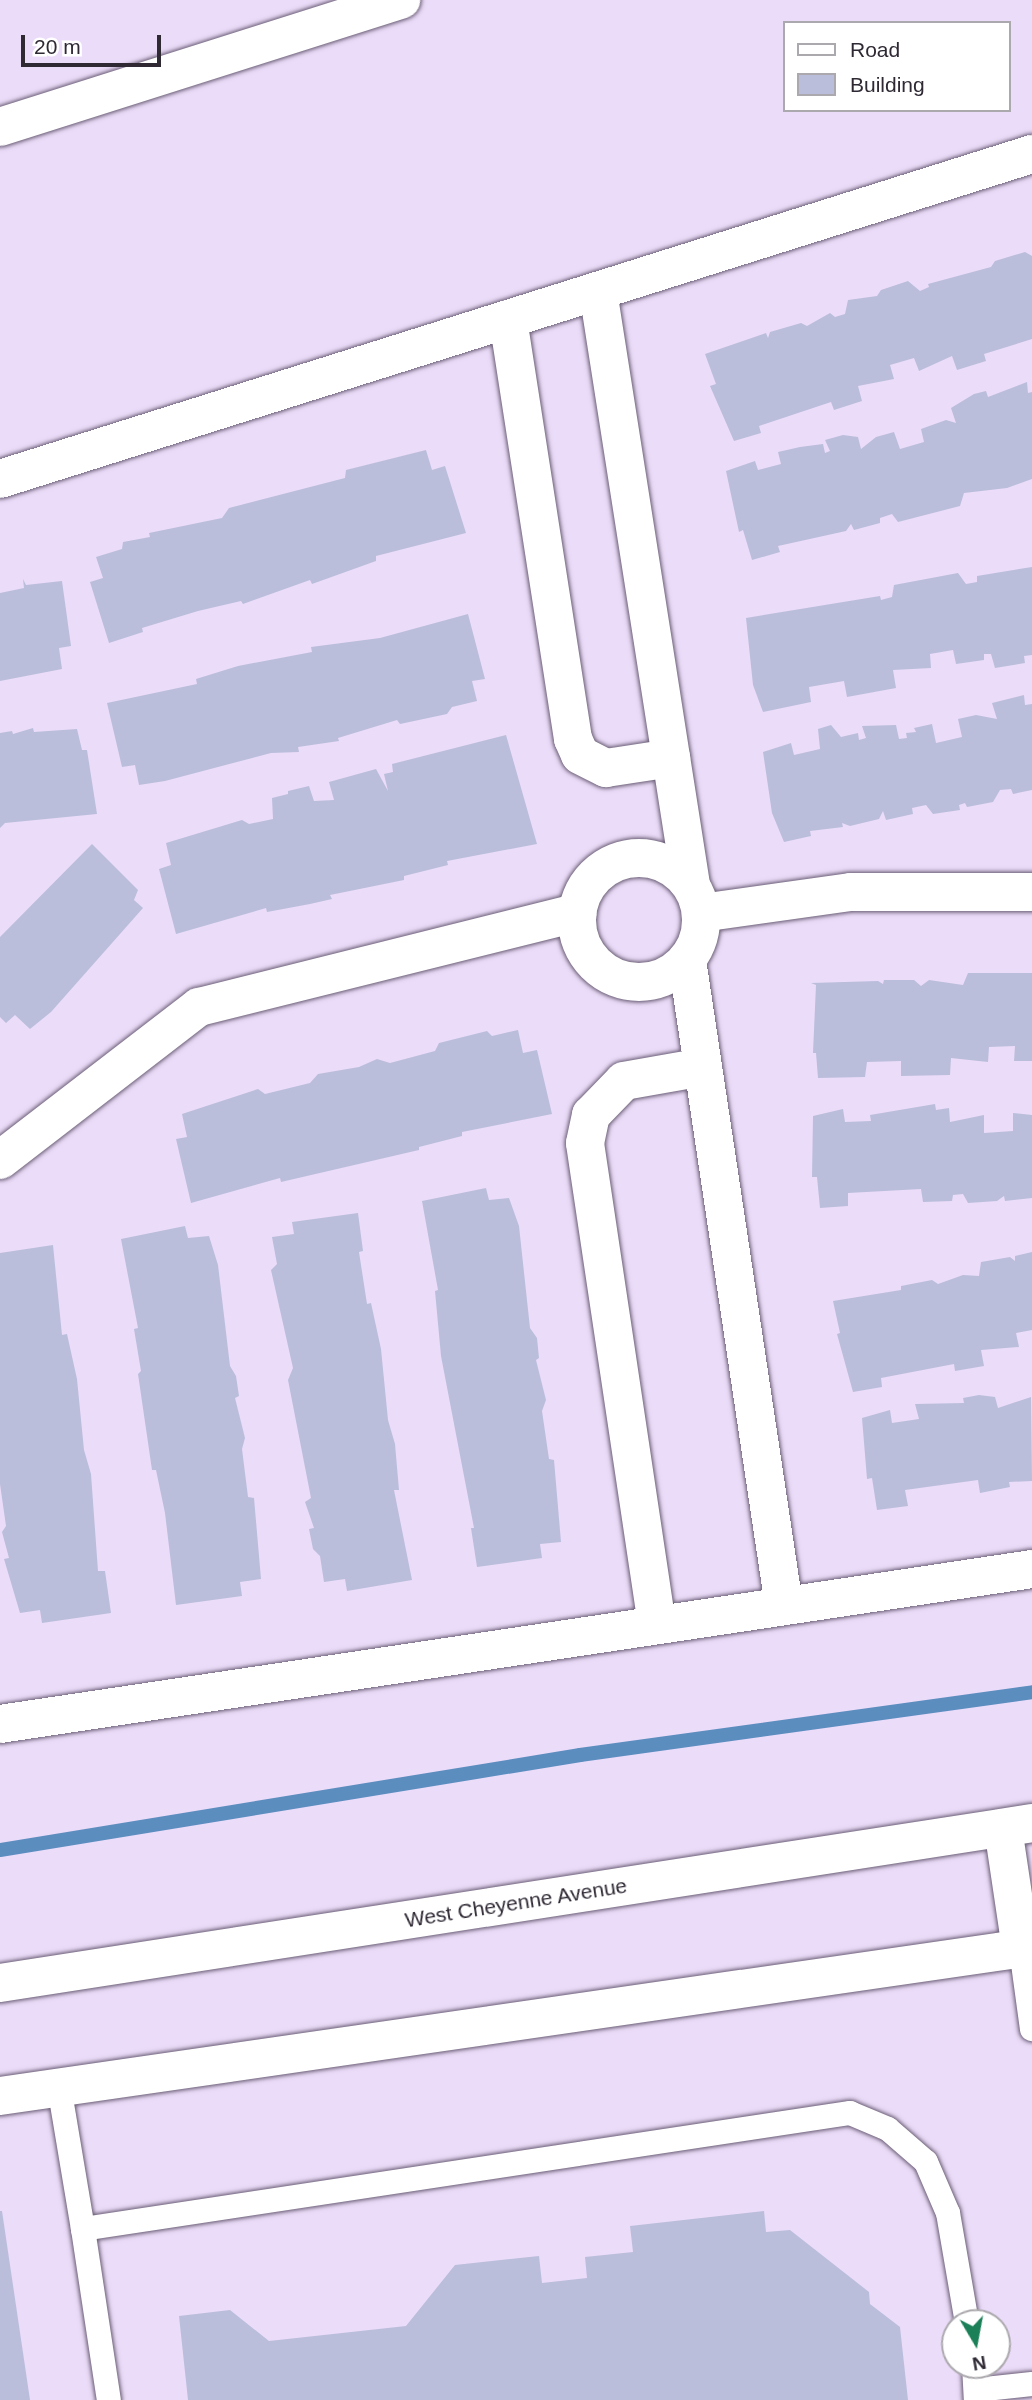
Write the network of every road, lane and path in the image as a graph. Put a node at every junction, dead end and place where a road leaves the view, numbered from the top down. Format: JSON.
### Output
{"nodes":[{"id":1,"x":401,"y":0,"type":"edge"},
{"id":2,"x":0,"y":128,"type":"edge"},
{"id":3,"x":1032,"y":154,"type":"edge"},
{"id":4,"x":598,"y":291,"type":"junction"},
{"id":5,"x":508,"y":319,"type":"junction"},
{"id":6,"x":0,"y":479,"type":"edge"},
{"id":7,"x":671,"y":758,"type":"junction"},
{"id":8,"x":1032,"y":892,"type":"edge"},
{"id":9,"x":696,"y":899,"type":"junction"},
{"id":10,"x":577,"y":913,"type":"junction"},
{"id":11,"x":687,"y":960,"type":"junction"},
{"id":12,"x":703,"y":1067,"type":"junction"},
{"id":13,"x":0,"y":1160,"type":"edge"},
{"id":14,"x":1032,"y":1569,"type":"edge"},
{"id":15,"x":784,"y":1606,"type":"junction"},
{"id":16,"x":657,"y":1625,"type":"junction"},
{"id":17,"x":0,"y":1724,"type":"edge"},
{"id":18,"x":1017,"y":1826,"type":"edge"},
{"id":19,"x":1026,"y":1948,"type":"edge"},
{"id":20,"x":0,"y":1983,"type":"edge"},
{"id":21,"x":1032,"y":2029,"type":"edge"},
{"id":22,"x":58,"y":2086,"type":"junction"},
{"id":23,"x":0,"y":2096,"type":"edge"},
{"id":24,"x":83,"y":2229,"type":"junction"},
{"id":25,"x":965,"y":2309,"type":"edge"},
{"id":26,"x":1032,"y":2384,"type":"edge"},
{"id":27,"x":976,"y":2395,"type":"edge"},
{"id":28,"x":109,"y":2400,"type":"edge"}],
"edges":[{"from":1,"to":2,"type":"street"},
{"from":3,"to":4,"type":"street"},
{"from":4,"to":5,"type":"street"},
{"from":4,"to":7,"type":"street"},
{"from":5,"to":6,"type":"street"},
{"from":5,"to":7,"type":"street"},
{"from":7,"to":9,"type":"street"},
{"from":8,"to":9,"type":"street"},
{"from":9,"to":10,"type":"street"},
{"from":9,"to":11,"type":"street"},
{"from":10,"to":11,"type":"street"},
{"from":10,"to":13,"type":"street"},
{"from":11,"to":12,"type":"street"},
{"from":12,"to":15,"type":"street"},
{"from":12,"to":16,"type":"street"},
{"from":14,"to":15,"type":"street"},
{"from":15,"to":16,"type":"street"},
{"from":16,"to":17,"type":"street"},
{"from":18,"to":19,"type":"street"},
{"from":18,"to":20,"type":"street","name":"West Cheyenne Avenue"},
{"from":19,"to":21,"type":"lane"},
{"from":19,"to":22,"type":"street"},
{"from":22,"to":23,"type":"street"},
{"from":22,"to":24,"type":"lane"},
{"from":24,"to":25,"type":"lane"},
{"from":24,"to":28,"type":"lane"},
{"from":26,"to":27,"type":"lane"}]}
